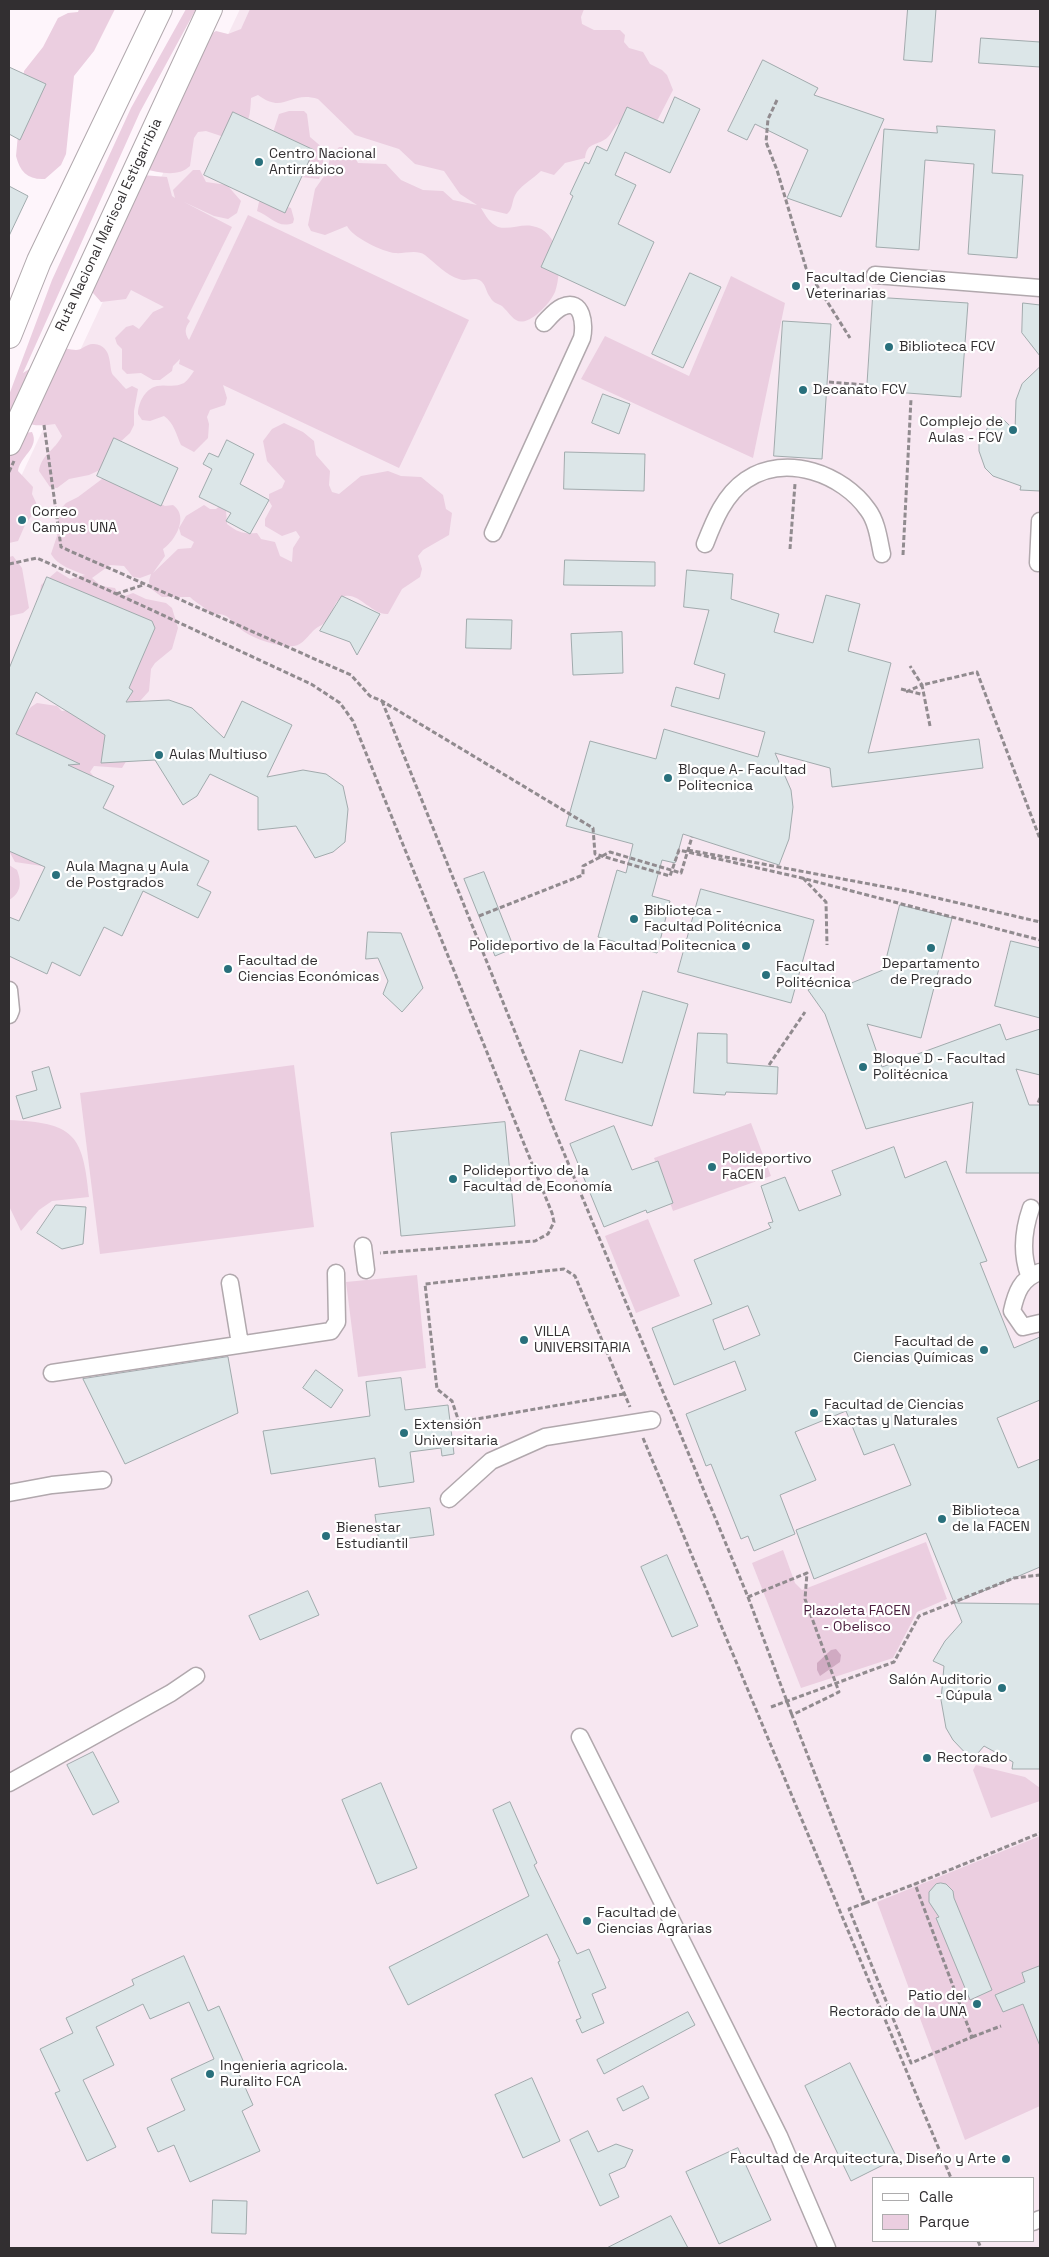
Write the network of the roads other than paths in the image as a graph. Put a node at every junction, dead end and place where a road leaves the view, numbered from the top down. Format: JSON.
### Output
{"nodes":[{"id":1,"x":160,"y":9,"type":"edge"},
{"id":2,"x":210,"y":9,"type":"edge"},
{"id":3,"x":875,"y":275,"type":"dead end"},
{"id":4,"x":1040,"y":288,"type":"edge"},
{"id":5,"x":544,"y":323,"type":"dead end"},
{"id":6,"x":9,"y":336,"type":"edge"},
{"id":7,"x":9,"y":442,"type":"edge"},
{"id":8,"x":1040,"y":521,"type":"edge"},
{"id":9,"x":493,"y":533,"type":"dead end"},
{"id":10,"x":705,"y":544,"type":"dead end"},
{"id":11,"x":882,"y":554,"type":"dead end"},
{"id":12,"x":1038,"y":563,"type":"dead end"},
{"id":13,"x":9,"y":990,"type":"edge"},
{"id":14,"x":9,"y":1015,"type":"edge"},
{"id":15,"x":1031,"y":1208,"type":"dead end"},
{"id":16,"x":336,"y":1273,"type":"dead end"},
{"id":17,"x":1035,"y":1274,"type":"edge"},
{"id":18,"x":230,"y":1283,"type":"dead end"},
{"id":19,"x":1040,"y":1323,"type":"edge"},
{"id":20,"x":240,"y":1344,"type":"junction"},
{"id":21,"x":52,"y":1373,"type":"dead end"},
{"id":22,"x":644,"y":1422,"type":"road end"},
{"id":23,"x":103,"y":1480,"type":"dead end"},
{"id":24,"x":9,"y":1493,"type":"edge"},
{"id":25,"x":449,"y":1499,"type":"dead end"},
{"id":26,"x":196,"y":1676,"type":"dead end"},
{"id":27,"x":580,"y":1737,"type":"dead end"},
{"id":28,"x":9,"y":1783,"type":"edge"},
{"id":29,"x":827,"y":2248,"type":"edge"}],
"edges":[{"from":1,"to":6,"type":"highway"},
{"from":2,"to":7,"type":"highway","name":"Ruta Nacional Mariscal Estigarribia"},
{"from":3,"to":4,"type":"lane"},
{"from":5,"to":9,"type":"lane"},
{"from":8,"to":12,"type":"lane"},
{"from":10,"to":11,"type":"lane"},
{"from":13,"to":14,"type":"lane"},
{"from":15,"to":17,"type":"lane"},
{"from":16,"to":20,"type":"lane"},
{"from":17,"to":19,"type":"lane"},
{"from":18,"to":20,"type":"lane"},
{"from":20,"to":21,"type":"lane"},
{"from":22,"to":25,"type":"lane"},
{"from":23,"to":24,"type":"lane"},
{"from":26,"to":28,"type":"lane"},
{"from":27,"to":29,"type":"lane"}]}
